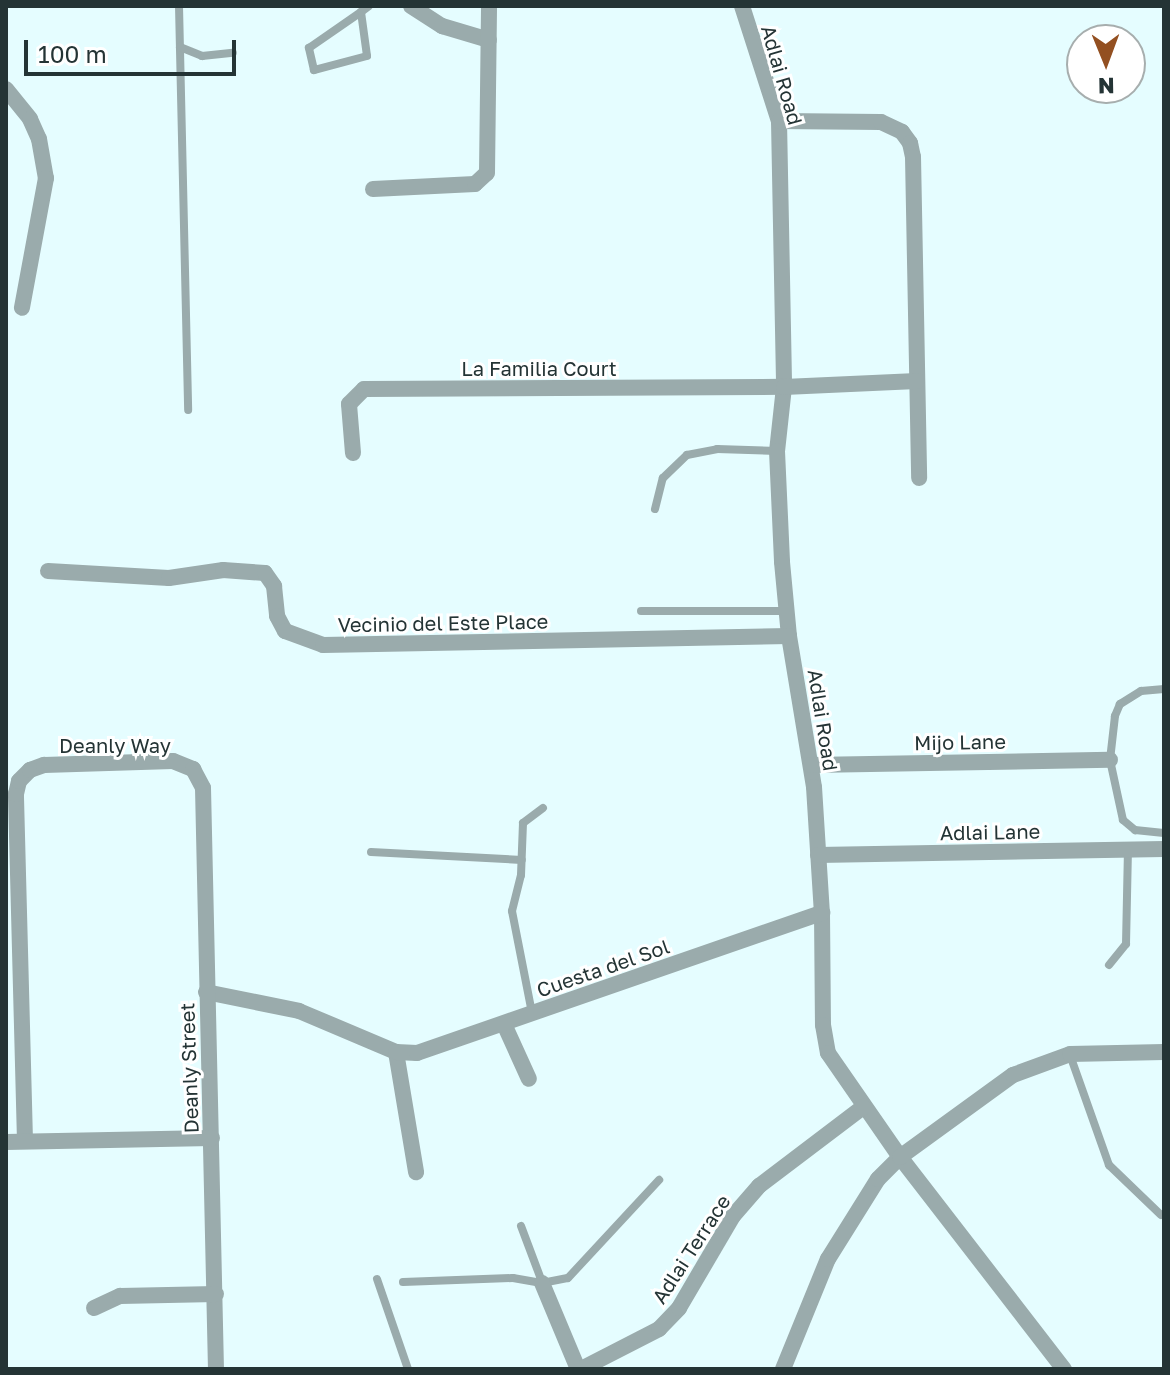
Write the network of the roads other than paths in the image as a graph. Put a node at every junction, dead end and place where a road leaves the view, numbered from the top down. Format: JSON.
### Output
{"nodes":[{"id":1,"x":179,"y":6,"type":"edge"},
{"id":2,"x":411,"y":6,"type":"edge"},
{"id":3,"x":489,"y":6,"type":"edge"},
{"id":4,"x":742,"y":6,"type":"edge"},
{"id":5,"x":365,"y":9,"type":"edge"},
{"id":6,"x":489,"y":40,"type":"junction"},
{"id":7,"x":180,"y":47,"type":"junction"},
{"id":8,"x":233,"y":53,"type":"dead end"},
{"id":9,"x":6,"y":89,"type":"edge"},
{"id":10,"x":779,"y":121,"type":"junction"},
{"id":11,"x":373,"y":189,"type":"dead end"},
{"id":12,"x":22,"y":308,"type":"dead end"},
{"id":13,"x":917,"y":381,"type":"junction"},
{"id":14,"x":784,"y":387,"type":"junction"},
{"id":15,"x":188,"y":410,"type":"dead end"},
{"id":16,"x":777,"y":451,"type":"junction"},
{"id":17,"x":353,"y":453,"type":"dead end"},
{"id":18,"x":919,"y":478,"type":"dead end"},
{"id":19,"x":655,"y":509,"type":"dead end"},
{"id":20,"x":48,"y":571,"type":"dead end"},
{"id":21,"x":641,"y":611,"type":"dead end"},
{"id":22,"x":787,"y":611,"type":"junction"},
{"id":23,"x":789,"y":636,"type":"junction"},
{"id":24,"x":1164,"y":689,"type":"edge"},
{"id":25,"x":1110,"y":760,"type":"junction"},
{"id":26,"x":811,"y":765,"type":"junction"},
{"id":27,"x":193,"y":769,"type":"joint"},
{"id":28,"x":543,"y":808,"type":"dead end"},
{"id":29,"x":1164,"y":833,"type":"edge"},
{"id":30,"x":1164,"y":849,"type":"edge"},
{"id":31,"x":1128,"y":850,"type":"junction"},
{"id":32,"x":371,"y":852,"type":"dead end"},
{"id":33,"x":818,"y":855,"type":"junction"},
{"id":34,"x":522,"y":860,"type":"junction"},
{"id":35,"x":822,"y":913,"type":"junction"},
{"id":36,"x":1109,"y":965,"type":"dead end"},
{"id":37,"x":206,"y":992,"type":"junction"},
{"id":38,"x":532,"y":1013,"type":"junction"},
{"id":39,"x":504,"y":1024,"type":"junction"},
{"id":40,"x":396,"y":1052,"type":"junction"},
{"id":41,"x":1164,"y":1052,"type":"edge"},
{"id":42,"x":1070,"y":1054,"type":"junction"},
{"id":43,"x":529,"y":1079,"type":"dead end"},
{"id":44,"x":863,"y":1107,"type":"junction"},
{"id":45,"x":212,"y":1138,"type":"junction"},
{"id":46,"x":25,"y":1141,"type":"junction"},
{"id":47,"x":6,"y":1142,"type":"edge"},
{"id":48,"x":900,"y":1157,"type":"junction"},
{"id":49,"x":416,"y":1172,"type":"dead end"},
{"id":50,"x":659,"y":1180,"type":"dead end"},
{"id":51,"x":1161,"y":1215,"type":"dead end"},
{"id":52,"x":521,"y":1226,"type":"dead end"},
{"id":53,"x":377,"y":1279,"type":"dead end"},
{"id":54,"x":403,"y":1282,"type":"dead end"},
{"id":55,"x":542,"y":1283,"type":"junction"},
{"id":56,"x":216,"y":1294,"type":"junction"},
{"id":57,"x":94,"y":1308,"type":"dead end"},
{"id":58,"x":216,"y":1369,"type":"edge"},
{"id":59,"x":408,"y":1369,"type":"edge"},
{"id":60,"x":579,"y":1369,"type":"edge"},
{"id":61,"x":783,"y":1369,"type":"edge"},
{"id":62,"x":1064,"y":1369,"type":"edge"}],
"edges":[{"from":1,"to":7,"type":"lane"},
{"from":2,"to":6,"type":"street"},
{"from":3,"to":6,"type":"street"},
{"from":4,"to":10,"type":"street","name":"Adlai Road"},
{"from":5,"to":5,"type":"lane"},
{"from":6,"to":11,"type":"street"},
{"from":7,"to":8,"type":"lane"},
{"from":7,"to":15,"type":"lane"},
{"from":9,"to":12,"type":"street"},
{"from":10,"to":13,"type":"street"},
{"from":10,"to":14,"type":"street","name":"Adlai Road"},
{"from":13,"to":14,"type":"street","name":"La Familia Court"},
{"from":13,"to":18,"type":"street"},
{"from":14,"to":16,"type":"street","name":"Adlai Road"},
{"from":14,"to":17,"type":"street","name":"La Familia Court"},
{"from":16,"to":19,"type":"lane"},
{"from":16,"to":22,"type":"street","name":"Adlai Road"},
{"from":20,"to":23,"type":"street","name":"Vecinio del Este Place"},
{"from":21,"to":22,"type":"lane"},
{"from":22,"to":23,"type":"street","name":"Adlai Road"},
{"from":23,"to":26,"type":"street","name":"Adlai Road"},
{"from":24,"to":25,"type":"lane"},
{"from":25,"to":26,"type":"street","name":"Mijo Lane"},
{"from":25,"to":29,"type":"lane"},
{"from":26,"to":33,"type":"street","name":"Adlai Road"},
{"from":27,"to":37,"type":"street","name":"Deanly Street"},
{"from":27,"to":46,"type":"street","name":"Deanly Way"},
{"from":28,"to":34,"type":"lane"},
{"from":30,"to":31,"type":"street","name":"Adlai Lane"},
{"from":31,"to":33,"type":"street","name":"Adlai Lane"},
{"from":31,"to":36,"type":"lane"},
{"from":32,"to":34,"type":"lane"},
{"from":33,"to":35,"type":"street","name":"Adlai Road"},
{"from":34,"to":38,"type":"lane"},
{"from":35,"to":38,"type":"street","name":"Cuesta del Sol"},
{"from":35,"to":44,"type":"street","name":"Adlai Road"},
{"from":37,"to":40,"type":"street"},
{"from":37,"to":45,"type":"street","name":"Deanly Street"},
{"from":38,"to":39,"type":"street","name":"Cuesta del Sol"},
{"from":39,"to":40,"type":"street","name":"Cuesta del Sol"},
{"from":39,"to":43,"type":"street"},
{"from":40,"to":49,"type":"street"},
{"from":41,"to":42,"type":"street"},
{"from":42,"to":48,"type":"street"},
{"from":42,"to":51,"type":"lane"},
{"from":44,"to":48,"type":"street","name":"Adlai Road"},
{"from":44,"to":60,"type":"street","name":"Adlai Terrace"},
{"from":45,"to":46,"type":"street"},
{"from":45,"to":56,"type":"street","name":"Deanly Street"},
{"from":46,"to":47,"type":"street"},
{"from":48,"to":61,"type":"street"},
{"from":48,"to":62,"type":"street","name":"Adlai Road"},
{"from":50,"to":55,"type":"lane"},
{"from":52,"to":55,"type":"lane"},
{"from":53,"to":59,"type":"lane"},
{"from":54,"to":55,"type":"lane"},
{"from":55,"to":60,"type":"street"},
{"from":56,"to":57,"type":"street"},
{"from":56,"to":58,"type":"street","name":"Deanly Street"}]}
